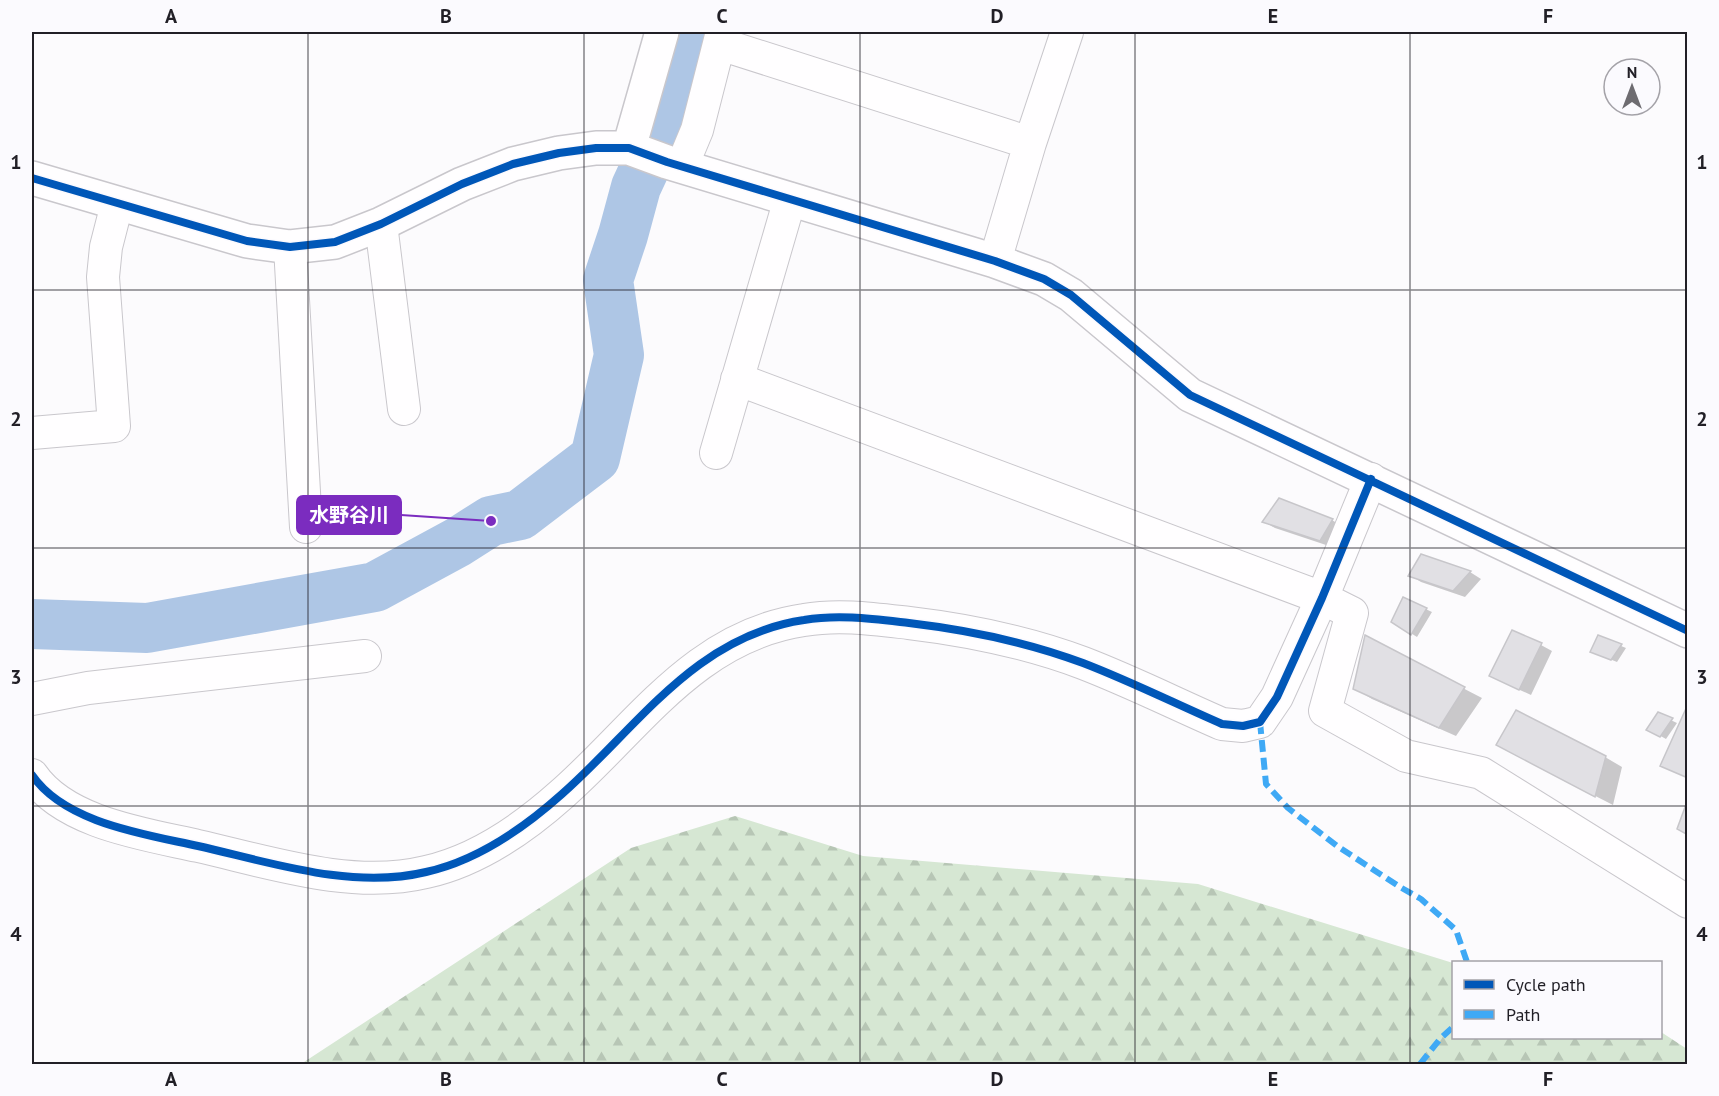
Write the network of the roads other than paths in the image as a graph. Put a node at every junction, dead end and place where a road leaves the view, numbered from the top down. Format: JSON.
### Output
{"nodes":[{"id":1,"x":662,"y":32,"type":"edge"},
{"id":2,"x":1066,"y":32,"type":"edge"},
{"id":3,"x":721,"y":38,"type":"edge"},
{"id":4,"x":1030,"y":143,"type":"junction"},
{"id":5,"x":655,"y":157,"type":"junction"},
{"id":6,"x":32,"y":178,"type":"edge"},
{"id":7,"x":790,"y":199,"type":"junction"},
{"id":8,"x":117,"y":204,"type":"junction"},
{"id":9,"x":381,"y":224,"type":"junction"},
{"id":10,"x":290,"y":247,"type":"junction"},
{"id":11,"x":995,"y":261,"type":"junction"},
{"id":12,"x":737,"y":379,"type":"junction"},
{"id":13,"x":404,"y":409,"type":"dead end"},
{"id":14,"x":32,"y":433,"type":"edge"},
{"id":15,"x":716,"y":453,"type":"dead end"},
{"id":16,"x":1371,"y":479,"type":"junction"},
{"id":17,"x":306,"y":527,"type":"dead end"},
{"id":18,"x":1322,"y":598,"type":"junction"},
{"id":19,"x":1688,"y":631,"type":"edge"},
{"id":20,"x":365,"y":656,"type":"dead end"},
{"id":21,"x":32,"y":699,"type":"edge"},
{"id":22,"x":32,"y":775,"type":"edge"},
{"id":23,"x":1688,"y":902,"type":"edge"}],
"edges":[{"from":1,"to":5,"type":"street"},
{"from":2,"to":4,"type":"street"},
{"from":3,"to":4,"type":"street"},
{"from":3,"to":5,"type":"street"},
{"from":4,"to":11,"type":"street"},
{"from":5,"to":7,"type":"street"},
{"from":5,"to":9,"type":"street"},
{"from":6,"to":8,"type":"street"},
{"from":7,"to":11,"type":"street"},
{"from":7,"to":12,"type":"street"},
{"from":8,"to":10,"type":"street"},
{"from":8,"to":14,"type":"street"},
{"from":9,"to":10,"type":"street"},
{"from":9,"to":13,"type":"street"},
{"from":10,"to":17,"type":"street"},
{"from":11,"to":16,"type":"street"},
{"from":12,"to":15,"type":"street"},
{"from":12,"to":18,"type":"street"},
{"from":16,"to":18,"type":"street"},
{"from":16,"to":19,"type":"street"},
{"from":18,"to":22,"type":"street"},
{"from":18,"to":23,"type":"street"},
{"from":20,"to":21,"type":"street"}]}
